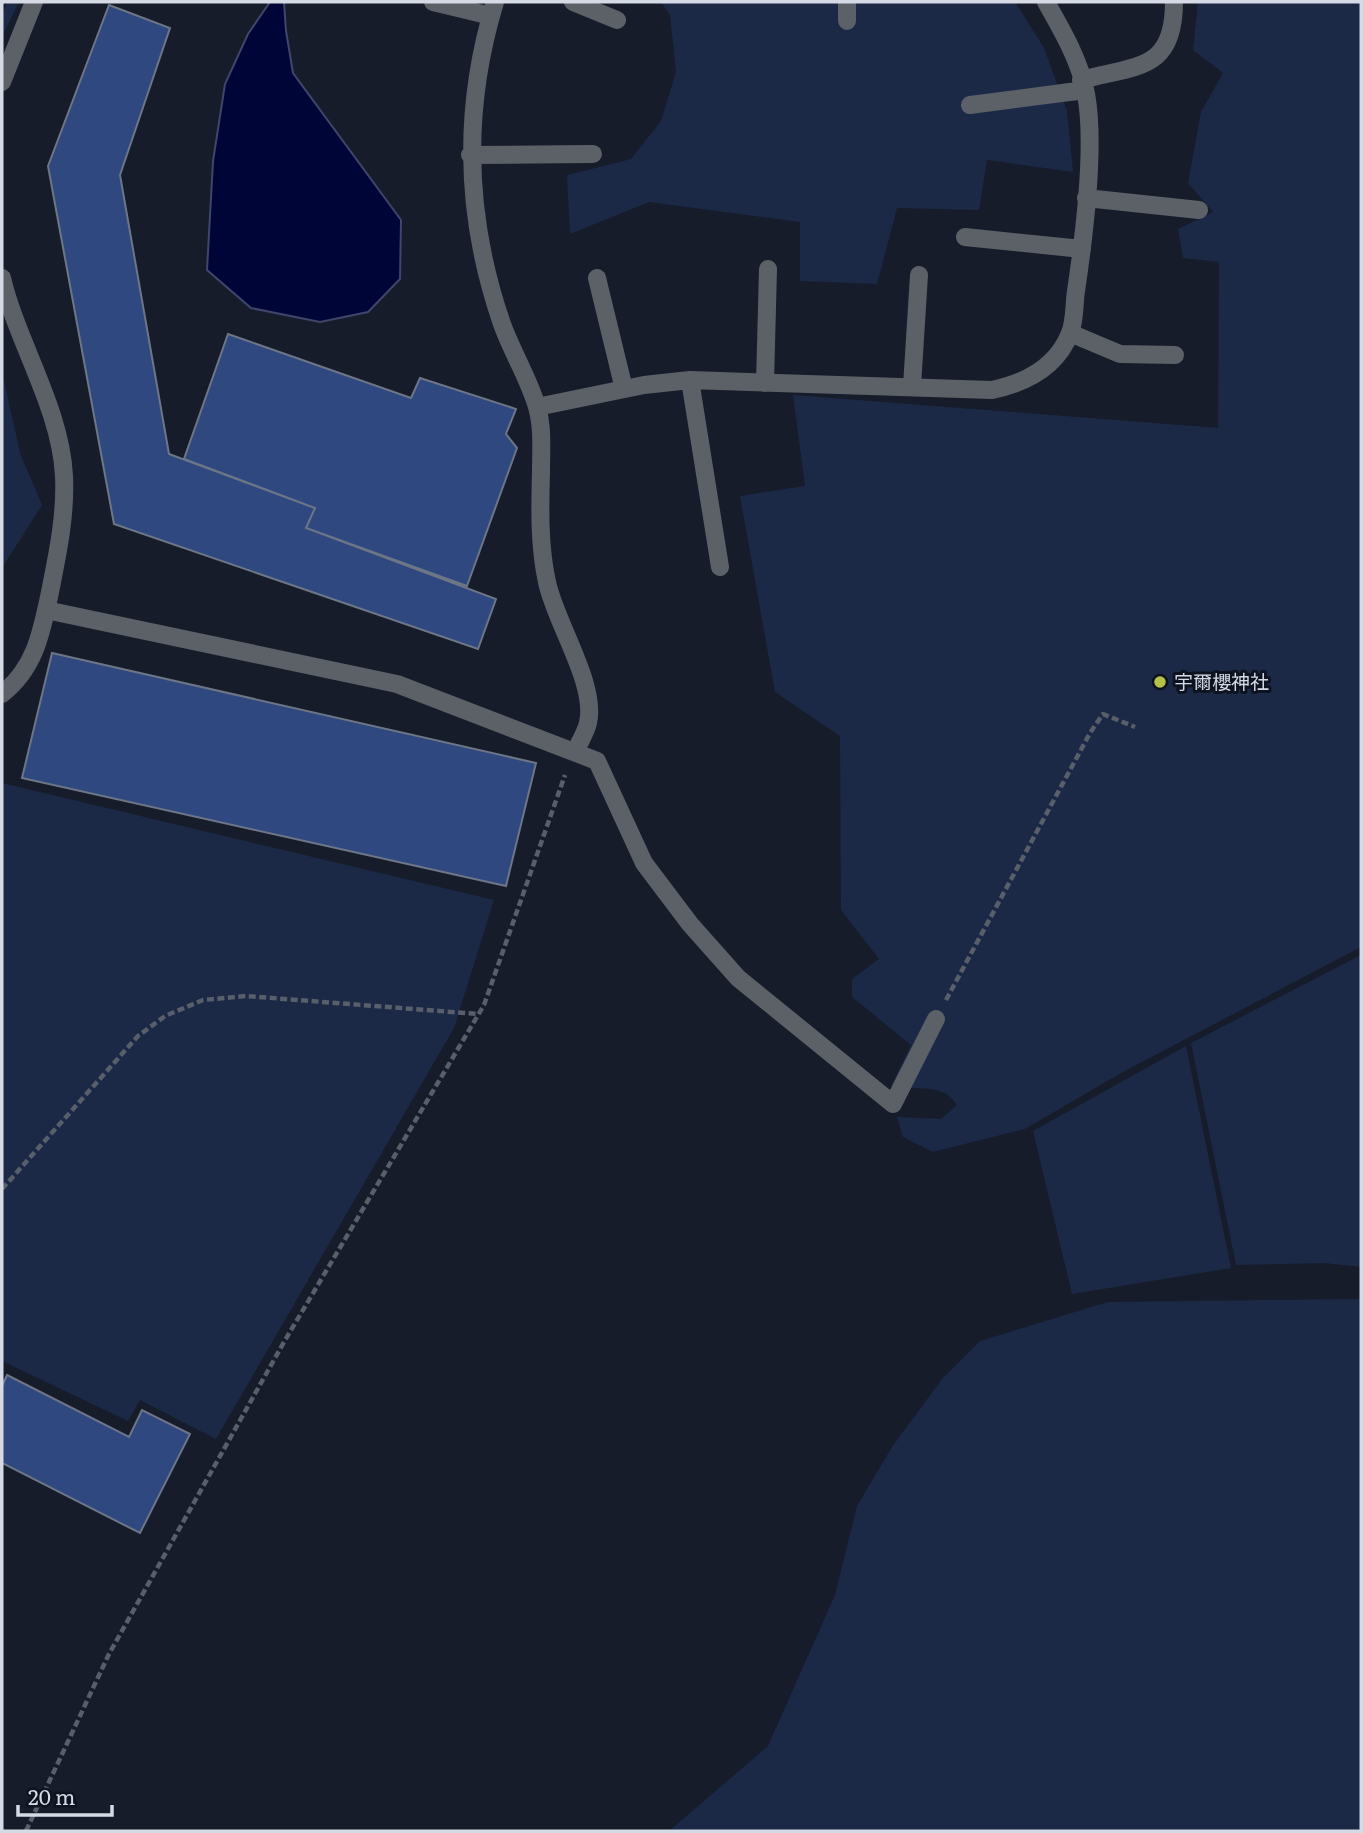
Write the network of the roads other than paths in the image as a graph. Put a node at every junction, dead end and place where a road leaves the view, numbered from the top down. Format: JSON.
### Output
{"nodes":[{"id":1,"x":34,"y":2,"type":"edge"},
{"id":2,"x":433,"y":2,"type":"edge"},
{"id":3,"x":573,"y":2,"type":"edge"},
{"id":4,"x":847,"y":2,"type":"edge"},
{"id":5,"x":1046,"y":2,"type":"edge"},
{"id":6,"x":1174,"y":2,"type":"edge"},
{"id":7,"x":493,"y":9,"type":"edge"},
{"id":8,"x":617,"y":20,"type":"dead end"},
{"id":9,"x":847,"y":21,"type":"dead end"},
{"id":10,"x":2,"y":82,"type":"edge"},
{"id":11,"x":1083,"y":85,"type":"junction"},
{"id":12,"x":970,"y":105,"type":"dead end"},
{"id":13,"x":593,"y":154,"type":"dead end"},
{"id":14,"x":470,"y":155,"type":"junction"},
{"id":15,"x":1086,"y":198,"type":"junction"},
{"id":16,"x":1199,"y":210,"type":"dead end"},
{"id":17,"x":965,"y":237,"type":"dead end"},
{"id":18,"x":1082,"y":249,"type":"junction"},
{"id":19,"x":768,"y":269,"type":"dead end"},
{"id":20,"x":919,"y":275,"type":"dead end"},
{"id":21,"x":2,"y":278,"type":"edge"},
{"id":22,"x":597,"y":278,"type":"dead end"},
{"id":23,"x":1070,"y":333,"type":"junction"},
{"id":24,"x":1175,"y":355,"type":"dead end"},
{"id":25,"x":690,"y":380,"type":"junction"},
{"id":26,"x":765,"y":383,"type":"junction"},
{"id":27,"x":912,"y":386,"type":"junction"},
{"id":28,"x":624,"y":389,"type":"junction"},
{"id":29,"x":537,"y":407,"type":"junction"},
{"id":30,"x":720,"y":567,"type":"dead end"},
{"id":31,"x":46,"y":610,"type":"junction"},
{"id":32,"x":2,"y":694,"type":"edge"},
{"id":33,"x":575,"y":752,"type":"junction"},
{"id":34,"x":936,"y":1019,"type":"road end"}],
"edges":[{"from":1,"to":10,"type":"street"},
{"from":2,"to":7,"type":"street"},
{"from":3,"to":8,"type":"street"},
{"from":4,"to":9,"type":"street"},
{"from":5,"to":11,"type":"street"},
{"from":6,"to":11,"type":"street"},
{"from":7,"to":14,"type":"street"},
{"from":11,"to":12,"type":"street"},
{"from":11,"to":15,"type":"street"},
{"from":13,"to":14,"type":"street"},
{"from":14,"to":29,"type":"street"},
{"from":15,"to":16,"type":"street"},
{"from":15,"to":18,"type":"street"},
{"from":17,"to":18,"type":"street"},
{"from":18,"to":23,"type":"street"},
{"from":19,"to":26,"type":"street"},
{"from":20,"to":27,"type":"street"},
{"from":21,"to":31,"type":"street"},
{"from":22,"to":28,"type":"street"},
{"from":23,"to":24,"type":"street"},
{"from":23,"to":27,"type":"street"},
{"from":25,"to":26,"type":"street"},
{"from":25,"to":28,"type":"street"},
{"from":25,"to":30,"type":"street"},
{"from":26,"to":27,"type":"street"},
{"from":28,"to":29,"type":"street"},
{"from":29,"to":33,"type":"street"},
{"from":31,"to":32,"type":"street"},
{"from":31,"to":33,"type":"street"},
{"from":33,"to":34,"type":"street"}]}
